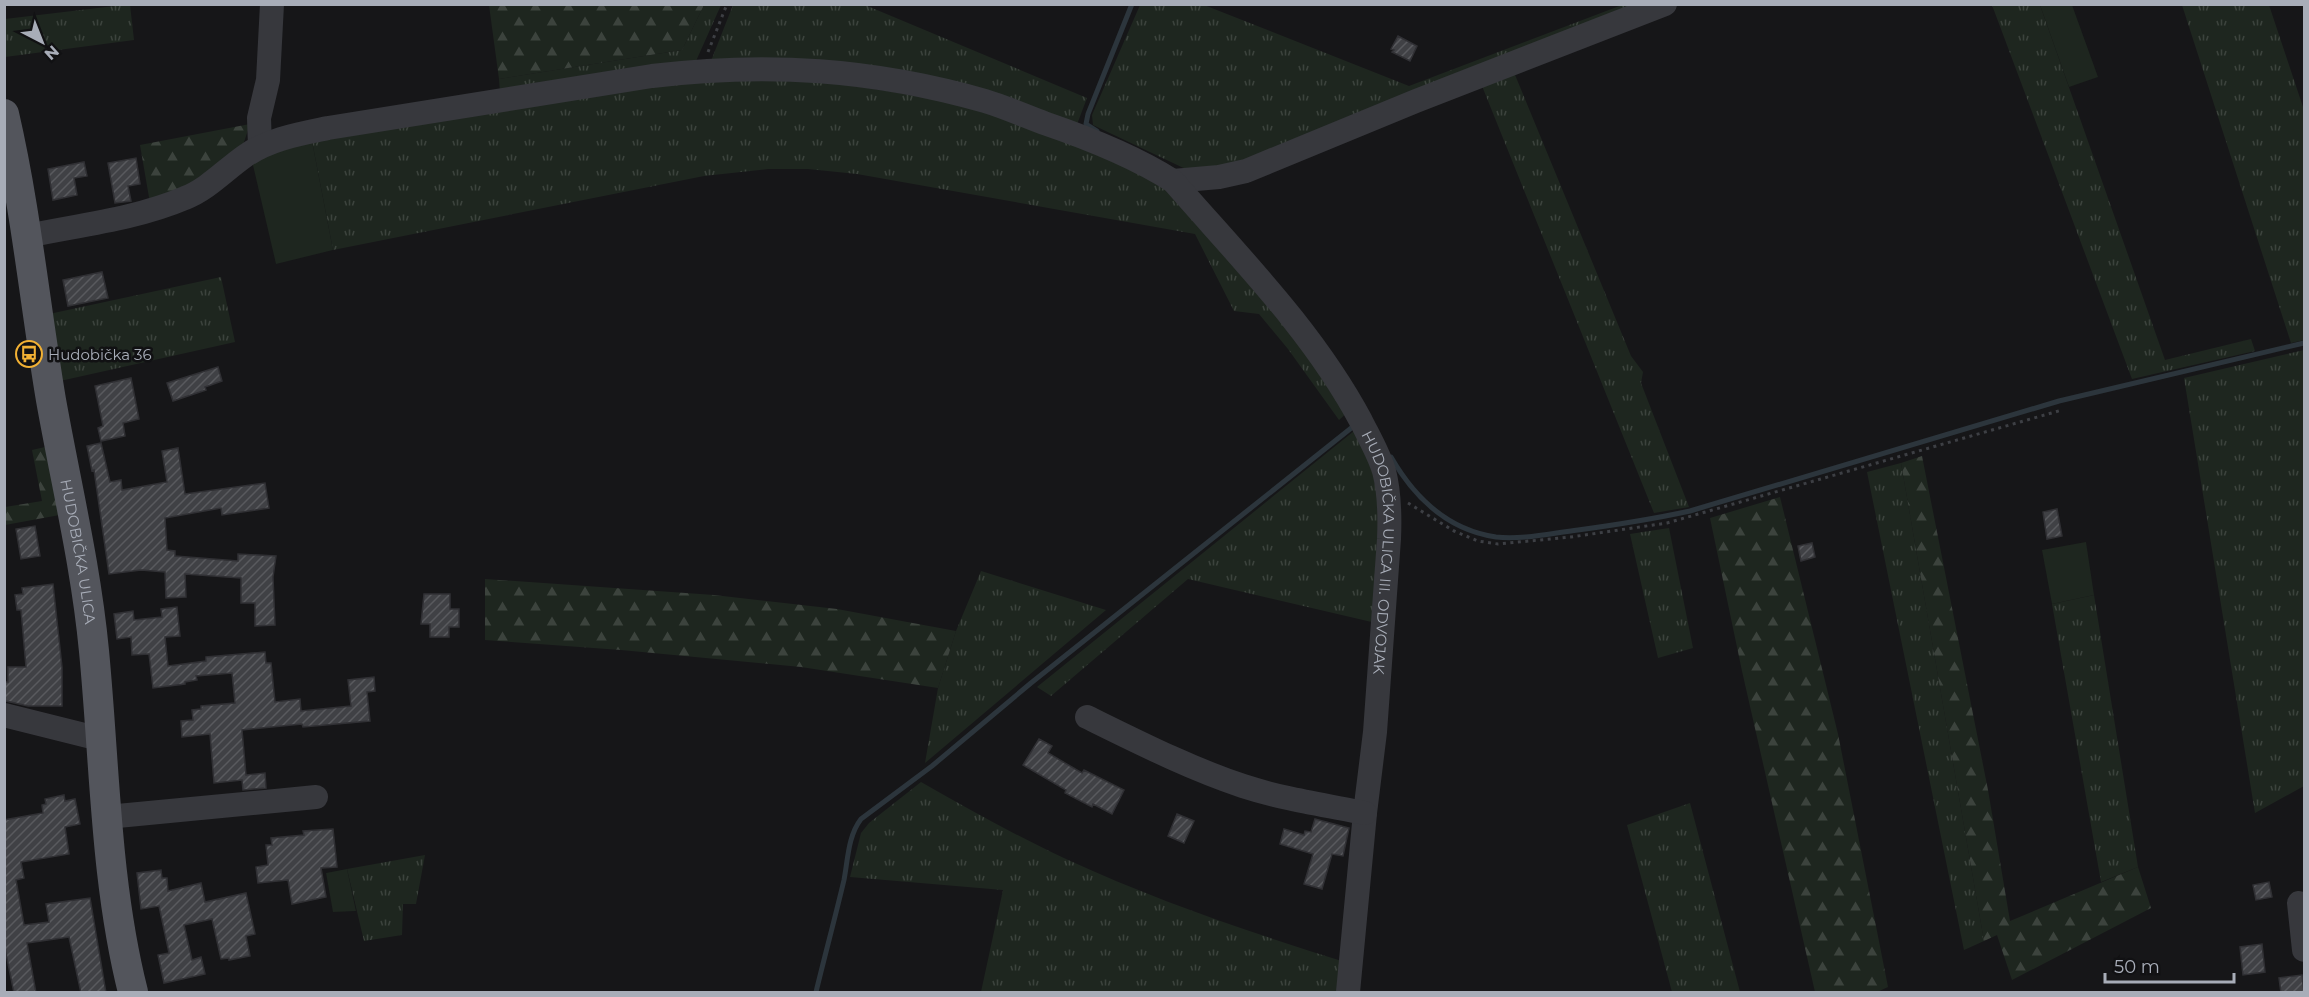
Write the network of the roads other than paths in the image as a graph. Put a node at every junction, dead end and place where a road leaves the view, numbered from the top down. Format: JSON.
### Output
{"nodes":[{"id":1,"x":272,"y":4,"type":"edge"},
{"id":2,"x":1665,"y":4,"type":"edge"},
{"id":3,"x":1641,"y":10,"type":"edge"},
{"id":4,"x":4,"y":114,"type":"edge"},
{"id":5,"x":260,"y":147,"type":"junction"},
{"id":6,"x":1173,"y":180,"type":"junction"},
{"id":7,"x":27,"y":236,"type":"junction"},
{"id":8,"x":4,"y":715,"type":"edge"},
{"id":9,"x":1087,"y":717,"type":"dead end"},
{"id":10,"x":100,"y":739,"type":"junction"},
{"id":11,"x":316,"y":797,"type":"dead end"},
{"id":12,"x":1365,"y":813,"type":"junction"},
{"id":13,"x":107,"y":817,"type":"junction"},
{"id":14,"x":2299,"y":903,"type":"dead end"},
{"id":15,"x":2304,"y":950,"type":"edge"},
{"id":16,"x":133,"y":993,"type":"edge"},
{"id":17,"x":1348,"y":993,"type":"edge"}],
"edges":[{"from":1,"to":5,"type":"street"},
{"from":2,"to":3,"type":"street"},
{"from":3,"to":6,"type":"street"},
{"from":4,"to":7,"type":"main road","name":"HUDOBIČKA ULICA"},
{"from":5,"to":6,"type":"street"},
{"from":5,"to":7,"type":"street"},
{"from":6,"to":12,"type":"street","name":"HUDOBIČKA ULICA III. ODVOJAK"},
{"from":7,"to":10,"type":"main road","name":"HUDOBIČKA ULICA"},
{"from":8,"to":10,"type":"street"},
{"from":9,"to":12,"type":"street"},
{"from":10,"to":13,"type":"main road","name":"HUDOBIČKA ULICA"},
{"from":11,"to":13,"type":"street"},
{"from":12,"to":17,"type":"street","name":"HUDOBIČKA ULICA III. ODVOJAK"},
{"from":13,"to":16,"type":"main road","name":"HUDOBIČKA ULICA"},
{"from":14,"to":15,"type":"street"}]}
